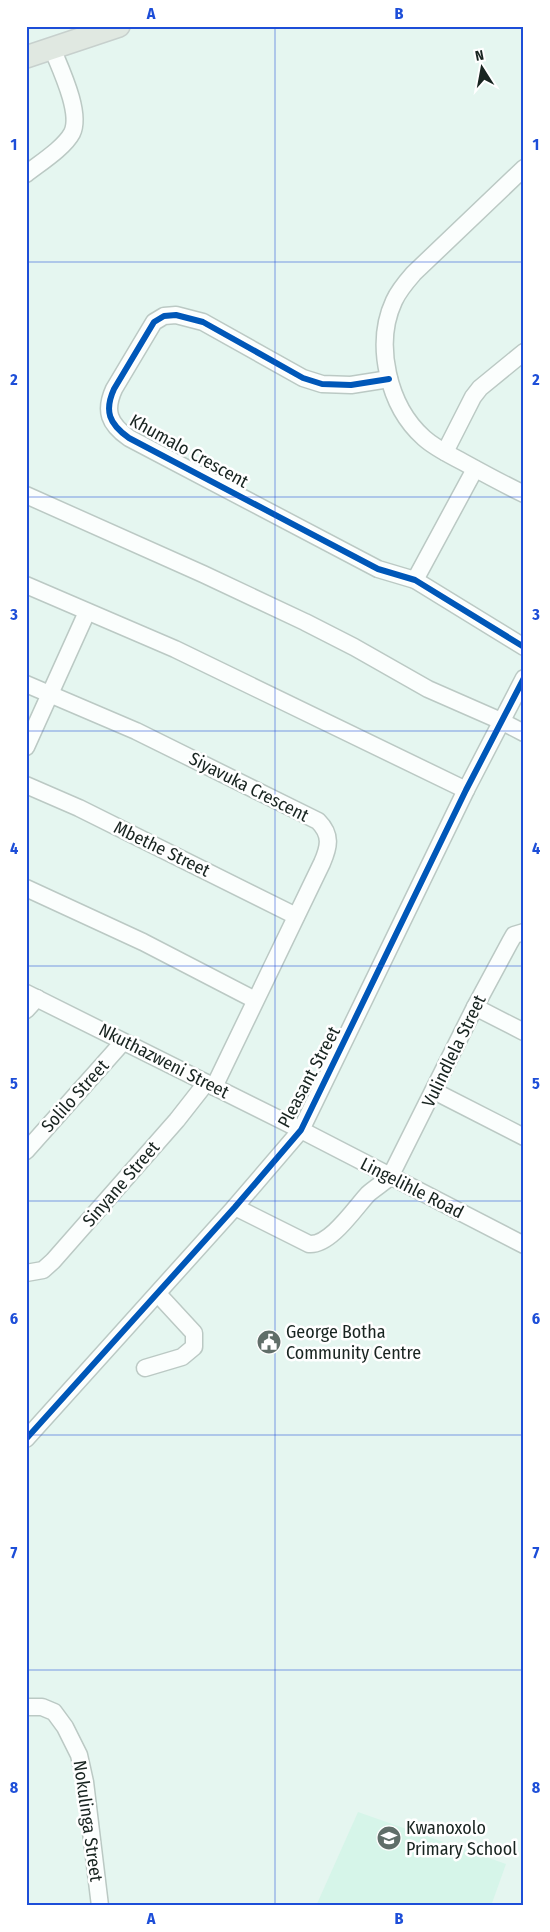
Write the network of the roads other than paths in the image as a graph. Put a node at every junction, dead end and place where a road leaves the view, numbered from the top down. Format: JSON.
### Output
{"nodes":[{"id":1,"x":119,"y":26,"type":"edge"},
{"id":2,"x":52,"y":48,"type":"junction"},
{"id":3,"x":26,"y":57,"type":"edge"},
{"id":4,"x":524,"y":168,"type":"edge"},
{"id":5,"x":26,"y":174,"type":"edge"},
{"id":6,"x":524,"y":352,"type":"edge"},
{"id":7,"x":389,"y":379,"type":"junction"},
{"id":8,"x":445,"y":452,"type":"junction"},
{"id":9,"x":475,"y":468,"type":"junction"},
{"id":10,"x":524,"y":494,"type":"edge"},
{"id":11,"x":26,"y":495,"type":"edge"},
{"id":12,"x":415,"y":580,"type":"junction"},
{"id":13,"x":26,"y":585,"type":"edge"},
{"id":14,"x":87,"y":612,"type":"junction"},
{"id":15,"x":524,"y":647,"type":"edge"},
{"id":16,"x":524,"y":678,"type":"edge"},
{"id":17,"x":26,"y":684,"type":"edge"},
{"id":18,"x":49,"y":694,"type":"junction"},
{"id":19,"x":501,"y":721,"type":"junction"},
{"id":20,"x":524,"y":733,"type":"edge"},
{"id":21,"x":26,"y":747,"type":"edge"},
{"id":22,"x":26,"y":785,"type":"edge"},
{"id":23,"x":466,"y":790,"type":"junction"},
{"id":24,"x":26,"y":888,"type":"edge"},
{"id":25,"x":296,"y":916,"type":"junction"},
{"id":26,"x":524,"y":932,"type":"edge"},
{"id":27,"x":30,"y":1000,"type":"edge"},
{"id":28,"x":255,"y":1000,"type":"junction"},
{"id":29,"x":475,"y":1007,"type":"junction"},
{"id":30,"x":524,"y":1032,"type":"edge"},
{"id":31,"x":123,"y":1042,"type":"junction"},
{"id":32,"x":210,"y":1085,"type":"junction"},
{"id":33,"x":434,"y":1091,"type":"junction"},
{"id":34,"x":301,"y":1130,"type":"junction"},
{"id":35,"x":524,"y":1137,"type":"edge"},
{"id":36,"x":26,"y":1150,"type":"edge"},
{"id":37,"x":390,"y":1177,"type":"junction"},
{"id":38,"x":235,"y":1207,"type":"junction"},
{"id":39,"x":524,"y":1245,"type":"edge"},
{"id":40,"x":26,"y":1272,"type":"edge"},
{"id":41,"x":158,"y":1294,"type":"junction"},
{"id":42,"x":145,"y":1368,"type":"dead end"},
{"id":43,"x":26,"y":1439,"type":"edge"},
{"id":44,"x":26,"y":1707,"type":"edge"},
{"id":45,"x":100,"y":1906,"type":"edge"}],
"edges":[{"from":1,"to":2,"type":"main road"},
{"from":2,"to":3,"type":"main road"},
{"from":2,"to":5,"type":"street"},
{"from":4,"to":7,"type":"street"},
{"from":6,"to":8,"type":"street"},
{"from":7,"to":8,"type":"street"},
{"from":7,"to":12,"type":"street","name":"Khumalo Crescent"},
{"from":8,"to":9,"type":"street"},
{"from":9,"to":10,"type":"street"},
{"from":9,"to":12,"type":"street"},
{"from":11,"to":19,"type":"street"},
{"from":12,"to":15,"type":"street","name":"Khumalo Crescent"},
{"from":13,"to":14,"type":"street"},
{"from":14,"to":18,"type":"street"},
{"from":14,"to":23,"type":"street"},
{"from":16,"to":19,"type":"street","name":"Pleasant Street"},
{"from":17,"to":18,"type":"street","name":"Siyavuka Crescent"},
{"from":18,"to":21,"type":"street"},
{"from":18,"to":25,"type":"street","name":"Siyavuka Crescent"},
{"from":19,"to":20,"type":"street"},
{"from":19,"to":23,"type":"street","name":"Pleasant Street"},
{"from":22,"to":25,"type":"street","name":"Mbethe Street"},
{"from":23,"to":34,"type":"street","name":"Pleasant Street"},
{"from":24,"to":28,"type":"street"},
{"from":25,"to":28,"type":"street","name":"Siyavuka Crescent"},
{"from":26,"to":29,"type":"street","name":"Vulindlela Street"},
{"from":27,"to":31,"type":"street","name":"Nkuthazweni Street"},
{"from":28,"to":32,"type":"street","name":"Siyavuka Crescent"},
{"from":29,"to":30,"type":"street"},
{"from":29,"to":33,"type":"street","name":"Vulindlela Street"},
{"from":31,"to":32,"type":"street","name":"Nkuthazweni Street"},
{"from":31,"to":36,"type":"street","name":"Solilo Street"},
{"from":32,"to":34,"type":"street","name":"Nkuthazweni Street"},
{"from":32,"to":40,"type":"street","name":"Sinyane Street"},
{"from":33,"to":35,"type":"street"},
{"from":33,"to":37,"type":"street","name":"Vulindlela Street"},
{"from":34,"to":37,"type":"street","name":"Lingelihle Road"},
{"from":34,"to":38,"type":"street","name":"Pleasant Street"},
{"from":37,"to":38,"type":"street"},
{"from":37,"to":39,"type":"street","name":"Lingelihle Road"},
{"from":38,"to":41,"type":"street","name":"Pleasant Street"},
{"from":41,"to":42,"type":"street"},
{"from":41,"to":43,"type":"street","name":"Pleasant Street"},
{"from":44,"to":45,"type":"street","name":"Nokulinga Street"}]}
